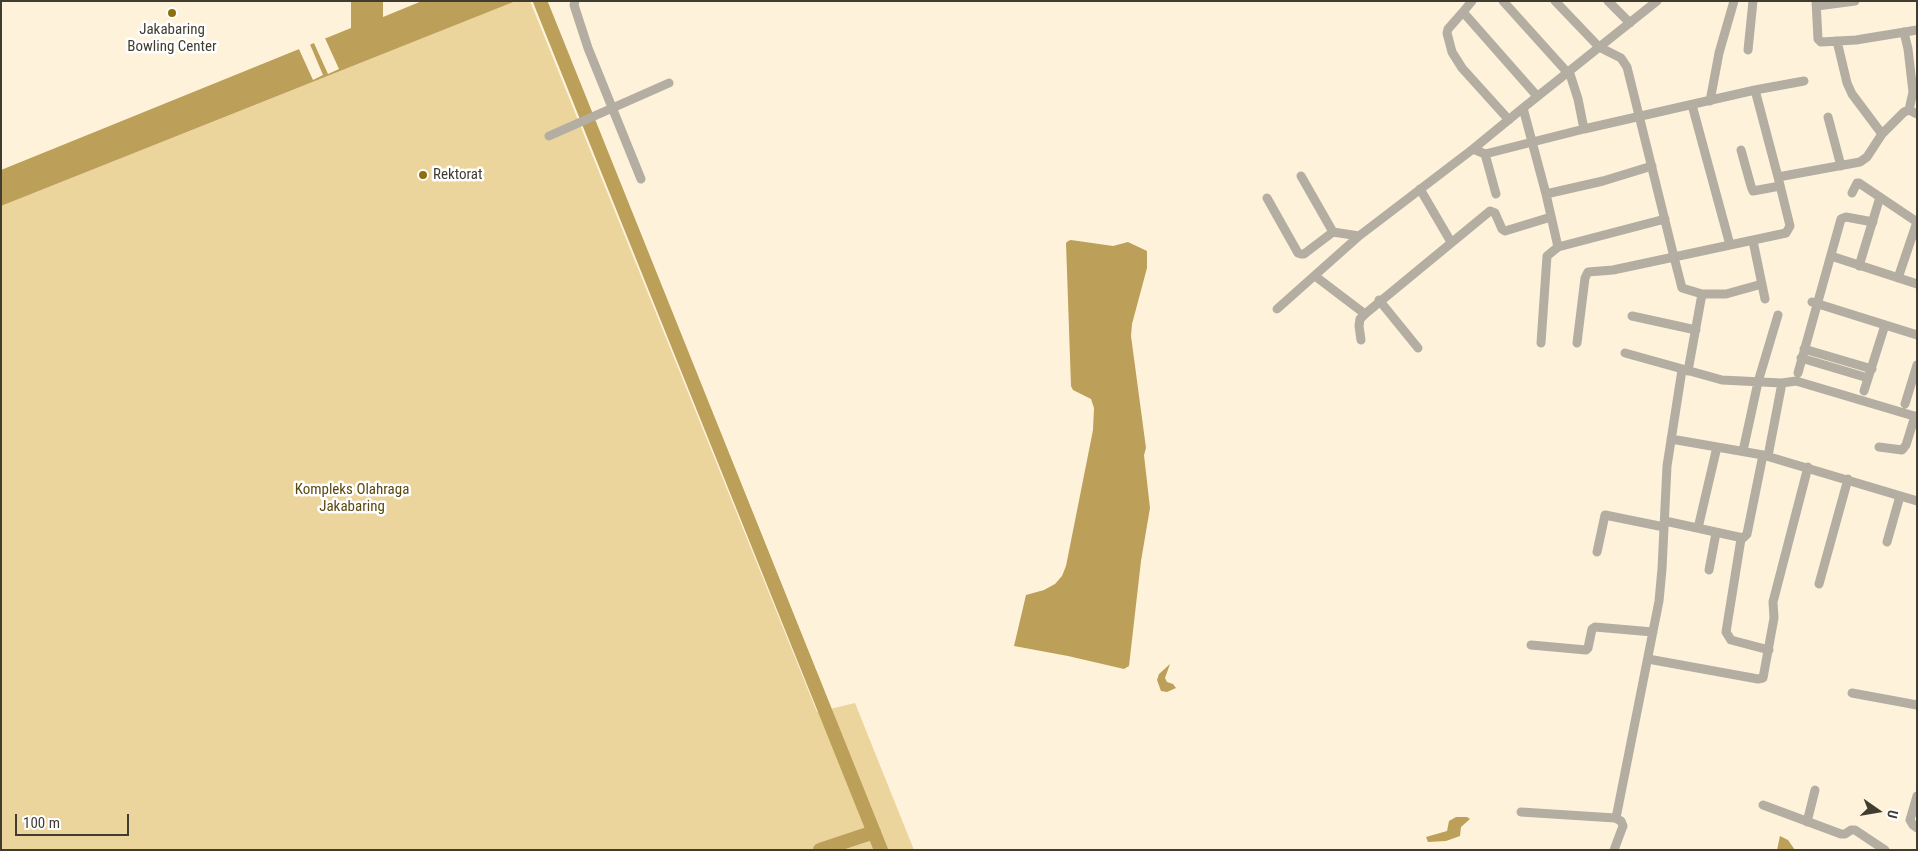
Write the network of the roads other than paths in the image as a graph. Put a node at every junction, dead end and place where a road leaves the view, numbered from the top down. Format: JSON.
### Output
{"nodes":[{"id":1,"x":575,"y":1,"type":"edge"},
{"id":2,"x":1472,"y":1,"type":"edge"},
{"id":3,"x":1503,"y":1,"type":"edge"},
{"id":4,"x":1556,"y":1,"type":"edge"},
{"id":5,"x":1608,"y":1,"type":"edge"},
{"id":6,"x":1657,"y":1,"type":"edge"},
{"id":7,"x":1734,"y":1,"type":"edge"},
{"id":8,"x":1753,"y":1,"type":"edge"},
{"id":9,"x":1855,"y":1,"type":"edge"},
{"id":10,"x":1816,"y":4,"type":"edge"},
{"id":11,"x":1463,"y":12,"type":"junction"},
{"id":12,"x":1630,"y":23,"type":"junction"},
{"id":13,"x":1917,"y":30,"type":"edge"},
{"id":14,"x":1904,"y":32,"type":"junction"},
{"id":15,"x":1837,"y":41,"type":"junction"},
{"id":16,"x":1598,"y":47,"type":"junction"},
{"id":17,"x":1748,"y":50,"type":"dead end"},
{"id":18,"x":1914,"y":68,"type":"edge"},
{"id":19,"x":1568,"y":72,"type":"junction"},
{"id":20,"x":1804,"y":81,"type":"dead end"},
{"id":21,"x":669,"y":83,"type":"dead end"},
{"id":22,"x":1755,"y":90,"type":"junction"},
{"id":23,"x":1537,"y":96,"type":"junction"},
{"id":24,"x":1710,"y":101,"type":"junction"},
{"id":25,"x":1692,"y":105,"type":"junction"},
{"id":26,"x":612,"y":108,"type":"junction"},
{"id":27,"x":1523,"y":108,"type":"junction"},
{"id":28,"x":1913,"y":112,"type":"edge"},
{"id":29,"x":1640,"y":117,"type":"junction"},
{"id":30,"x":1828,"y":117,"type":"dead end"},
{"id":31,"x":1509,"y":120,"type":"junction"},
{"id":32,"x":1584,"y":129,"type":"junction"},
{"id":33,"x":1882,"y":134,"type":"junction"},
{"id":34,"x":549,"y":136,"type":"dead end"},
{"id":35,"x":1532,"y":143,"type":"junction"},
{"id":36,"x":1473,"y":149,"type":"junction"},
{"id":37,"x":1741,"y":150,"type":"dead end"},
{"id":38,"x":1486,"y":154,"type":"junction"},
{"id":39,"x":1652,"y":166,"type":"junction"},
{"id":40,"x":1841,"y":166,"type":"junction"},
{"id":41,"x":1301,"y":176,"type":"dead end"},
{"id":42,"x":641,"y":179,"type":"dead end"},
{"id":43,"x":1780,"y":182,"type":"junction"},
{"id":44,"x":1420,"y":189,"type":"junction"},
{"id":45,"x":1852,"y":193,"type":"dead end"},
{"id":46,"x":1496,"y":194,"type":"dead end"},
{"id":47,"x":1546,"y":194,"type":"junction"},
{"id":48,"x":1880,"y":197,"type":"junction"},
{"id":49,"x":1267,"y":198,"type":"dead end"},
{"id":50,"x":1551,"y":217,"type":"junction"},
{"id":51,"x":1665,"y":218,"type":"junction"},
{"id":52,"x":1872,"y":222,"type":"junction"},
{"id":53,"x":1917,"y":222,"type":"edge"},
{"id":54,"x":1333,"y":232,"type":"junction"},
{"id":55,"x":1359,"y":236,"type":"junction"},
{"id":56,"x":1753,"y":241,"type":"junction"},
{"id":57,"x":1451,"y":242,"type":"junction"},
{"id":58,"x":1730,"y":245,"type":"junction"},
{"id":59,"x":1558,"y":247,"type":"junction"},
{"id":60,"x":1831,"y":256,"type":"junction"},
{"id":61,"x":1674,"y":257,"type":"junction"},
{"id":62,"x":1859,"y":266,"type":"junction"},
{"id":63,"x":1315,"y":276,"type":"junction"},
{"id":64,"x":1898,"y":278,"type":"junction"},
{"id":65,"x":1762,"y":284,"type":"junction"},
{"id":66,"x":1917,"y":284,"type":"edge"},
{"id":67,"x":1702,"y":294,"type":"junction"},
{"id":68,"x":1765,"y":299,"type":"dead end"},
{"id":69,"x":1379,"y":300,"type":"junction"},
{"id":70,"x":1815,"y":302,"type":"junction"},
{"id":71,"x":1277,"y":309,"type":"dead end"},
{"id":72,"x":1365,"y":314,"type":"junction"},
{"id":73,"x":1778,"y":315,"type":"dead end"},
{"id":74,"x":1632,"y":316,"type":"dead end"},
{"id":75,"x":1885,"y":325,"type":"junction"},
{"id":76,"x":1696,"y":330,"type":"junction"},
{"id":77,"x":1917,"y":334,"type":"edge"},
{"id":78,"x":1361,"y":340,"type":"dead end"},
{"id":79,"x":1577,"y":342,"type":"dead end"},
{"id":80,"x":1541,"y":343,"type":"dead end"},
{"id":81,"x":1418,"y":348,"type":"dead end"},
{"id":82,"x":1625,"y":353,"type":"dead end"},
{"id":83,"x":1803,"y":354,"type":"junction"},
{"id":84,"x":1917,"y":364,"type":"edge"},
{"id":85,"x":1872,"y":369,"type":"junction"},
{"id":86,"x":1685,"y":371,"type":"junction"},
{"id":87,"x":1798,"y":373,"type":"dead end"},
{"id":88,"x":1868,"y":378,"type":"junction"},
{"id":89,"x":1758,"y":382,"type":"junction"},
{"id":90,"x":1782,"y":383,"type":"junction"},
{"id":91,"x":1914,"y":387,"type":"edge"},
{"id":92,"x":1864,"y":391,"type":"dead end"},
{"id":93,"x":1905,"y":404,"type":"dead end"},
{"id":94,"x":1916,"y":417,"type":"edge"},
{"id":95,"x":1672,"y":439,"type":"junction"},
{"id":96,"x":1717,"y":447,"type":"junction"},
{"id":97,"x":1879,"y":447,"type":"dead end"},
{"id":98,"x":1743,"y":452,"type":"junction"},
{"id":99,"x":1765,"y":456,"type":"junction"},
{"id":100,"x":1808,"y":467,"type":"junction"},
{"id":101,"x":1848,"y":480,"type":"junction"},
{"id":102,"x":1900,"y":496,"type":"junction"},
{"id":103,"x":1917,"y":502,"type":"edge"},
{"id":104,"x":1665,"y":524,"type":"junction"},
{"id":105,"x":1698,"y":528,"type":"junction"},
{"id":106,"x":1716,"y":533,"type":"junction"},
{"id":107,"x":1741,"y":539,"type":"junction"},
{"id":108,"x":1887,"y":542,"type":"dead end"},
{"id":109,"x":1597,"y":552,"type":"dead end"},
{"id":110,"x":1709,"y":570,"type":"dead end"},
{"id":111,"x":1819,"y":584,"type":"dead end"},
{"id":112,"x":1653,"y":632,"type":"junction"},
{"id":113,"x":1531,"y":645,"type":"dead end"},
{"id":114,"x":1769,"y":650,"type":"junction"},
{"id":115,"x":1648,"y":659,"type":"junction"},
{"id":116,"x":1852,"y":693,"type":"dead end"},
{"id":117,"x":1917,"y":704,"type":"edge"},
{"id":118,"x":1815,"y":790,"type":"dead end"},
{"id":119,"x":1917,"y":796,"type":"edge"},
{"id":120,"x":1764,"y":805,"type":"dead end"},
{"id":121,"x":1521,"y":812,"type":"dead end"},
{"id":122,"x":1616,"y":818,"type":"junction"},
{"id":123,"x":1807,"y":822,"type":"junction"},
{"id":124,"x":1917,"y":828,"type":"edge"},
{"id":125,"x":1614,"y":850,"type":"edge"},
{"id":126,"x":1885,"y":850,"type":"edge"}],
"edges":[{"from":1,"to":26,"type":"street"},
{"from":2,"to":11,"type":"street"},
{"from":3,"to":19,"type":"street"},
{"from":4,"to":16,"type":"street"},
{"from":5,"to":12,"type":"street"},
{"from":6,"to":12,"type":"street"},
{"from":7,"to":24,"type":"street"},
{"from":8,"to":17,"type":"street"},
{"from":9,"to":10,"type":"street"},
{"from":10,"to":15,"type":"street"},
{"from":11,"to":23,"type":"street"},
{"from":11,"to":31,"type":"street"},
{"from":12,"to":16,"type":"street"},
{"from":13,"to":14,"type":"street"},
{"from":14,"to":15,"type":"street"},
{"from":14,"to":18,"type":"street"},
{"from":15,"to":33,"type":"street"},
{"from":16,"to":19,"type":"street"},
{"from":16,"to":29,"type":"street"},
{"from":18,"to":28,"type":"street"},
{"from":19,"to":23,"type":"street"},
{"from":19,"to":32,"type":"street"},
{"from":20,"to":22,"type":"street"},
{"from":21,"to":26,"type":"street"},
{"from":22,"to":24,"type":"street"},
{"from":22,"to":43,"type":"street"},
{"from":23,"to":27,"type":"street"},
{"from":24,"to":25,"type":"street"},
{"from":25,"to":29,"type":"street"},
{"from":25,"to":58,"type":"street"},
{"from":26,"to":34,"type":"street"},
{"from":26,"to":42,"type":"street"},
{"from":27,"to":31,"type":"street"},
{"from":27,"to":35,"type":"street"},
{"from":28,"to":33,"type":"street"},
{"from":29,"to":32,"type":"street"},
{"from":29,"to":39,"type":"street"},
{"from":30,"to":40,"type":"street"},
{"from":31,"to":36,"type":"street"},
{"from":32,"to":35,"type":"street"},
{"from":33,"to":40,"type":"street"},
{"from":35,"to":38,"type":"street"},
{"from":35,"to":47,"type":"street"},
{"from":36,"to":38,"type":"street"},
{"from":36,"to":44,"type":"street"},
{"from":37,"to":43,"type":"street"},
{"from":38,"to":46,"type":"street"},
{"from":39,"to":47,"type":"street"},
{"from":39,"to":51,"type":"street"},
{"from":40,"to":43,"type":"street"},
{"from":41,"to":54,"type":"street"},
{"from":43,"to":56,"type":"street"},
{"from":44,"to":55,"type":"street"},
{"from":44,"to":57,"type":"street"},
{"from":45,"to":48,"type":"street"},
{"from":47,"to":50,"type":"street"},
{"from":48,"to":52,"type":"street"},
{"from":48,"to":53,"type":"street"},
{"from":49,"to":54,"type":"street"},
{"from":50,"to":57,"type":"street"},
{"from":50,"to":59,"type":"street"},
{"from":51,"to":59,"type":"street"},
{"from":51,"to":61,"type":"street"},
{"from":52,"to":60,"type":"street"},
{"from":52,"to":62,"type":"street"},
{"from":53,"to":64,"type":"street"},
{"from":54,"to":55,"type":"street"},
{"from":55,"to":63,"type":"street"},
{"from":56,"to":58,"type":"street"},
{"from":56,"to":65,"type":"street"},
{"from":57,"to":69,"type":"street"},
{"from":58,"to":61,"type":"street"},
{"from":59,"to":80,"type":"street"},
{"from":60,"to":62,"type":"street"},
{"from":60,"to":70,"type":"street"},
{"from":61,"to":67,"type":"street"},
{"from":61,"to":79,"type":"street"},
{"from":62,"to":64,"type":"street"},
{"from":63,"to":71,"type":"street"},
{"from":63,"to":72,"type":"street"},
{"from":64,"to":66,"type":"street"},
{"from":65,"to":67,"type":"street"},
{"from":65,"to":68,"type":"street"},
{"from":67,"to":76,"type":"street"},
{"from":69,"to":72,"type":"street"},
{"from":69,"to":81,"type":"street"},
{"from":70,"to":75,"type":"street"},
{"from":70,"to":83,"type":"street"},
{"from":72,"to":78,"type":"street"},
{"from":73,"to":89,"type":"street"},
{"from":74,"to":76,"type":"street"},
{"from":75,"to":77,"type":"street"},
{"from":75,"to":85,"type":"street"},
{"from":76,"to":86,"type":"street"},
{"from":82,"to":86,"type":"street"},
{"from":83,"to":85,"type":"street"},
{"from":83,"to":87,"type":"street"},
{"from":83,"to":88,"type":"street"},
{"from":84,"to":91,"type":"street"},
{"from":85,"to":88,"type":"street"},
{"from":86,"to":89,"type":"street"},
{"from":86,"to":95,"type":"street"},
{"from":88,"to":92,"type":"street"},
{"from":89,"to":90,"type":"street"},
{"from":89,"to":98,"type":"street"},
{"from":90,"to":94,"type":"street"},
{"from":90,"to":99,"type":"street"},
{"from":91,"to":93,"type":"street"},
{"from":94,"to":97,"type":"street"},
{"from":95,"to":96,"type":"street"},
{"from":95,"to":104,"type":"street"},
{"from":96,"to":98,"type":"street"},
{"from":96,"to":105,"type":"street"},
{"from":98,"to":99,"type":"street"},
{"from":99,"to":100,"type":"street"},
{"from":99,"to":107,"type":"street"},
{"from":100,"to":101,"type":"street"},
{"from":100,"to":114,"type":"street"},
{"from":101,"to":102,"type":"street"},
{"from":101,"to":111,"type":"street"},
{"from":102,"to":103,"type":"street"},
{"from":102,"to":108,"type":"street"},
{"from":104,"to":105,"type":"street"},
{"from":104,"to":109,"type":"street"},
{"from":104,"to":112,"type":"street"},
{"from":105,"to":106,"type":"street"},
{"from":106,"to":107,"type":"street"},
{"from":106,"to":110,"type":"street"},
{"from":107,"to":114,"type":"street"},
{"from":112,"to":113,"type":"street"},
{"from":112,"to":115,"type":"street"},
{"from":114,"to":115,"type":"street"},
{"from":115,"to":122,"type":"street"},
{"from":116,"to":117,"type":"street"},
{"from":118,"to":123,"type":"street"},
{"from":119,"to":124,"type":"street"},
{"from":120,"to":123,"type":"street"},
{"from":121,"to":122,"type":"street"},
{"from":122,"to":125,"type":"street"},
{"from":123,"to":126,"type":"street"}]}
